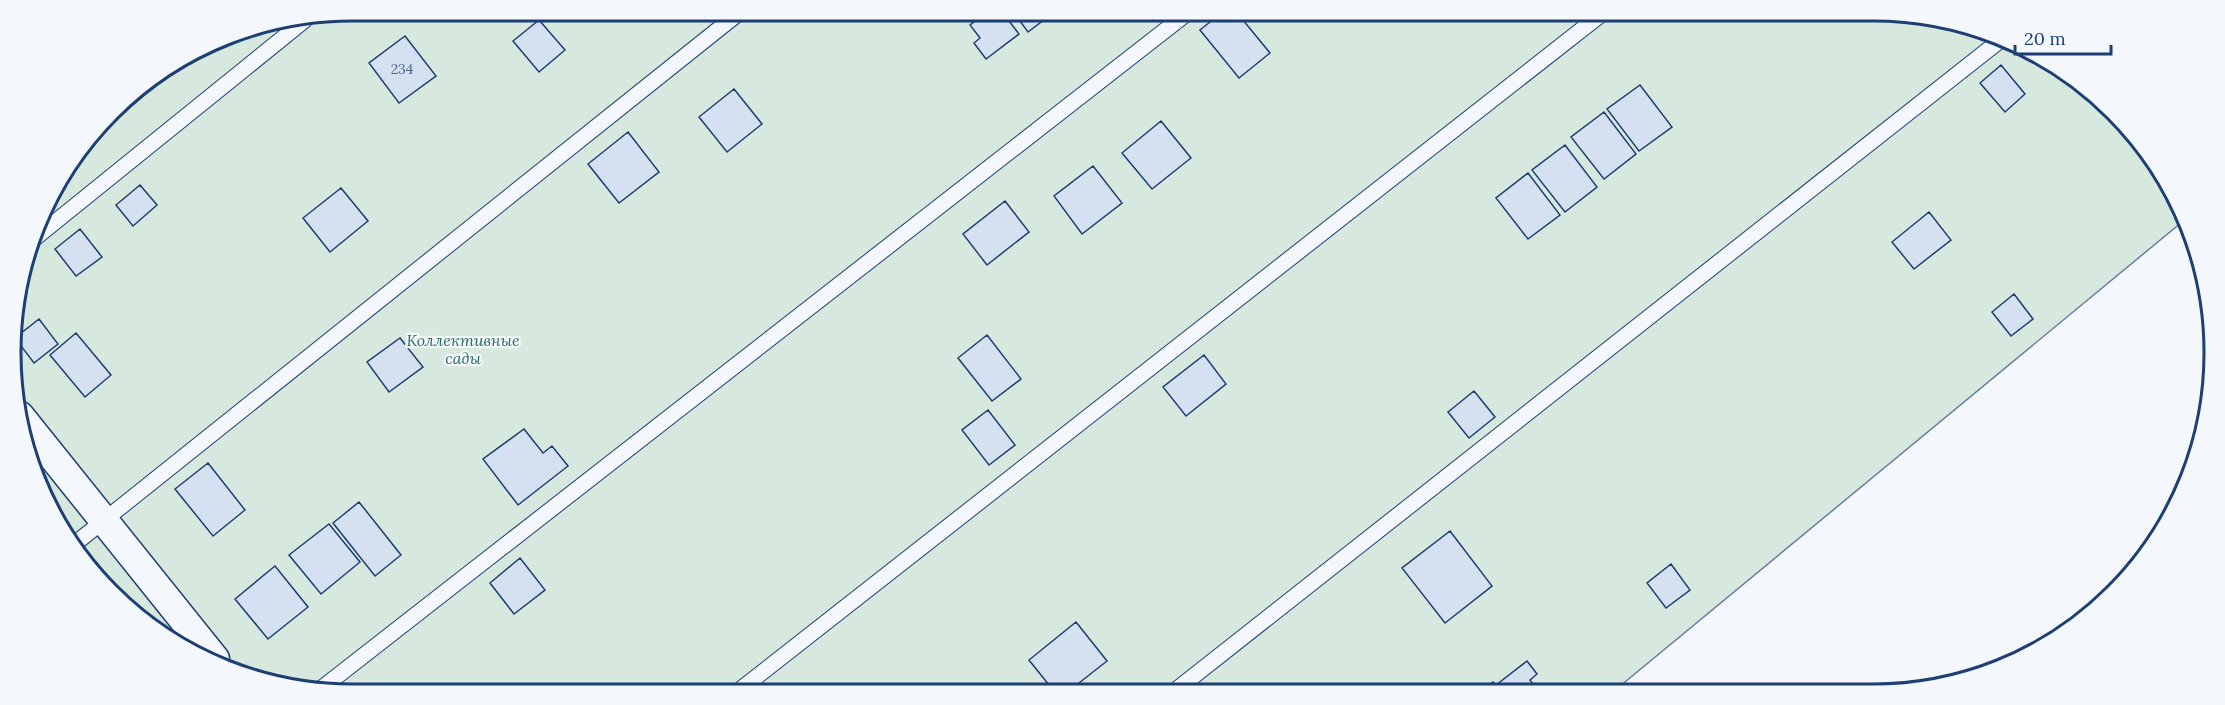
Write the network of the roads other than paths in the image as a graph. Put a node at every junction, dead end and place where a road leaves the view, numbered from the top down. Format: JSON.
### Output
{"nodes":[{"id":1,"x":729,"y":21,"type":"edge"},
{"id":2,"x":1177,"y":21,"type":"edge"},
{"id":3,"x":1593,"y":21,"type":"edge"},
{"id":4,"x":297,"y":26,"type":"edge"},
{"id":5,"x":1995,"y":45,"type":"edge"},
{"id":6,"x":44,"y":231,"type":"edge"},
{"id":7,"x":30,"y":428,"type":"edge"},
{"id":8,"x":103,"y":520,"type":"junction"},
{"id":9,"x":79,"y":540,"type":"edge"},
{"id":10,"x":209,"y":651,"type":"edge"},
{"id":11,"x":329,"y":683,"type":"edge"},
{"id":12,"x":747,"y":684,"type":"edge"},
{"id":13,"x":1184,"y":684,"type":"edge"}],
"edges":[{"from":1,"to":8,"type":"lane"},
{"from":2,"to":11,"type":"lane"},
{"from":3,"to":12,"type":"lane"},
{"from":4,"to":6,"type":"lane"},
{"from":5,"to":13,"type":"lane"},
{"from":7,"to":8,"type":"street"},
{"from":8,"to":9,"type":"lane"},
{"from":8,"to":10,"type":"street"}]}
